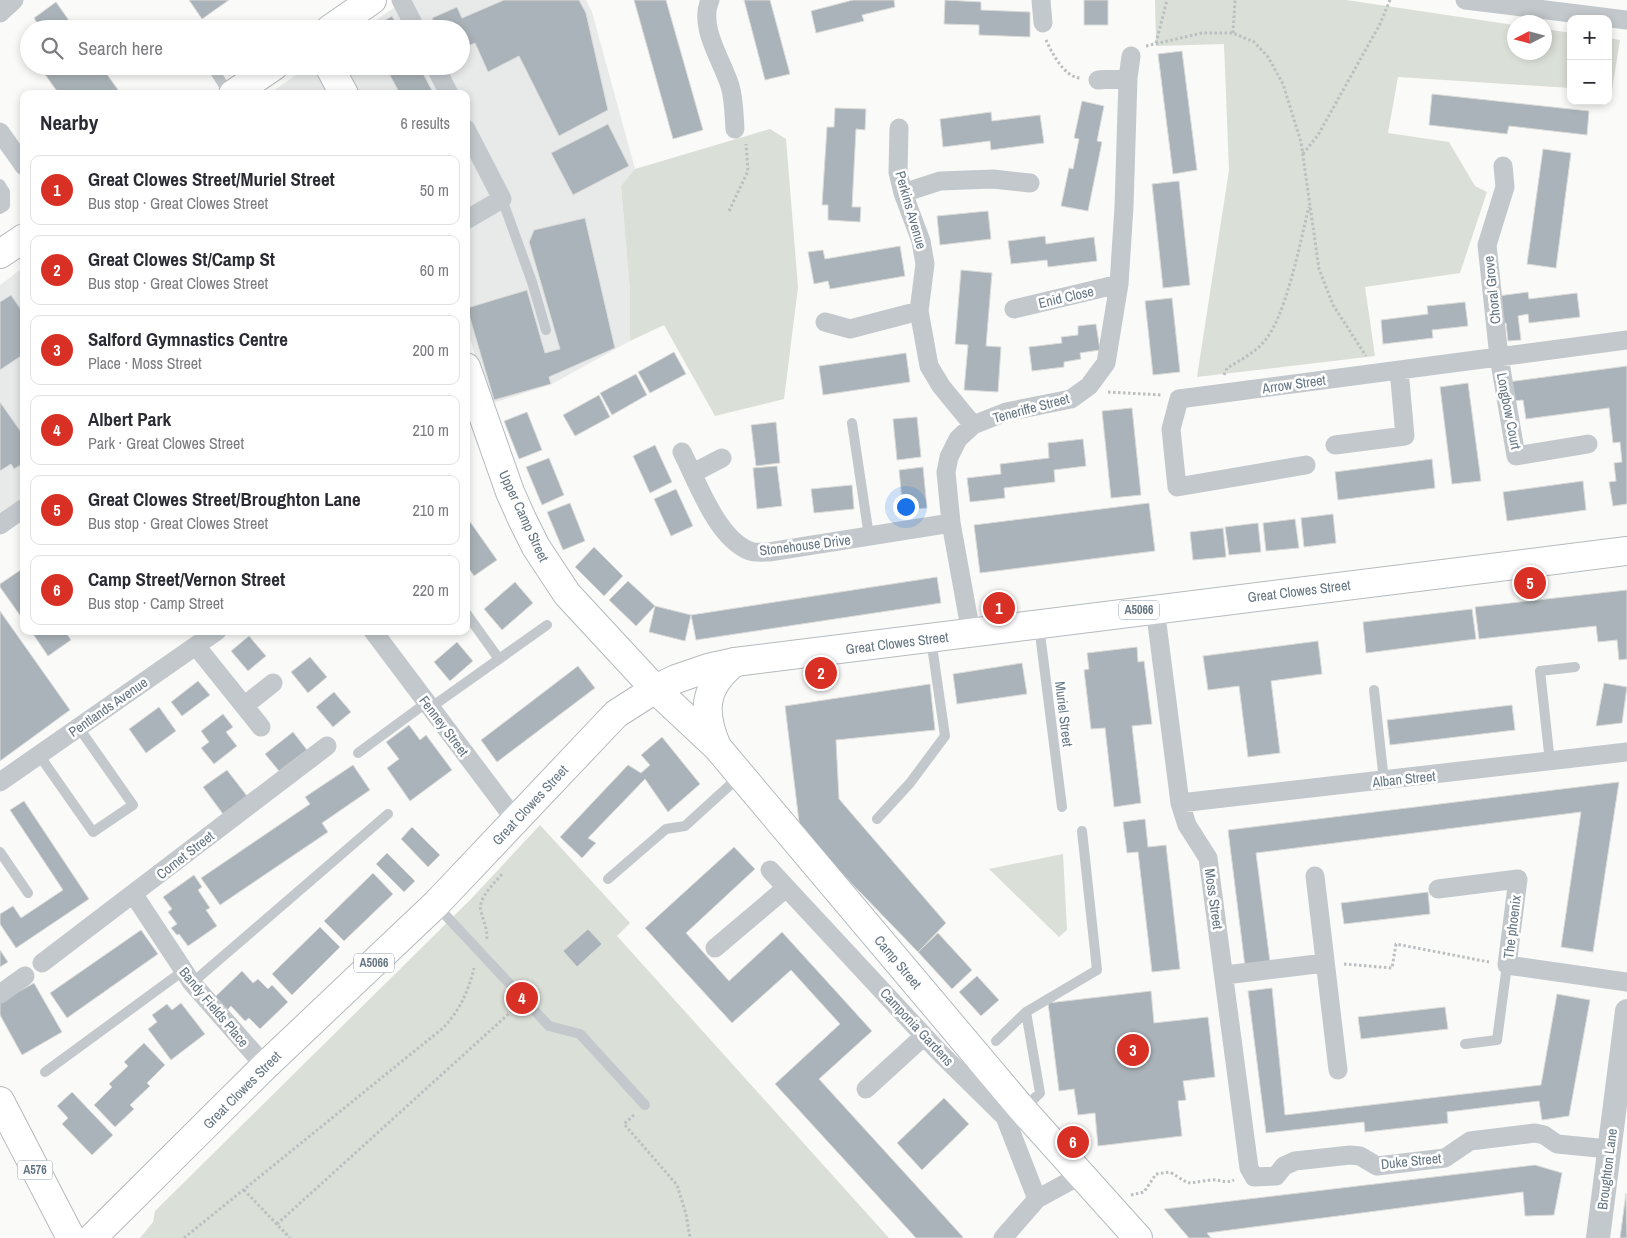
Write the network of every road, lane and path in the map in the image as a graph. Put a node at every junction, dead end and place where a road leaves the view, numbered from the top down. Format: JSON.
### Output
{"nodes":[{"id":1,"x":14,"y":0,"type":"edge"},
{"id":2,"x":372,"y":0,"type":"edge"},
{"id":3,"x":401,"y":0,"type":"edge"},
{"id":4,"x":710,"y":0,"type":"edge"},
{"id":5,"x":1040,"y":0,"type":"edge"},
{"id":6,"x":1167,"y":0,"type":"edge"},
{"id":7,"x":1235,"y":0,"type":"edge"},
{"id":8,"x":1390,"y":0,"type":"edge"},
{"id":9,"x":1465,"y":0,"type":"edge"},
{"id":10,"x":1577,"y":7,"type":"edge"},
{"id":11,"x":0,"y":13,"type":"edge"},
{"id":12,"x":343,"y":20,"type":"edge"},
{"id":13,"x":411,"y":20,"type":"edge"},
{"id":14,"x":1627,"y":20,"type":"edge"},
{"id":15,"x":1043,"y":23,"type":"joint"},
{"id":16,"x":1233,"y":34,"type":"junction"},
{"id":17,"x":1156,"y":43,"type":"junction"},
{"id":18,"x":1131,"y":56,"type":"joint"},
{"id":19,"x":217,"y":75,"type":"edge"},
{"id":20,"x":261,"y":75,"type":"edge"},
{"id":21,"x":334,"y":75,"type":"edge"},
{"id":22,"x":440,"y":75,"type":"edge"},
{"id":23,"x":1128,"y":78,"type":"junction"},
{"id":24,"x":1098,"y":80,"type":"joint"},
{"id":25,"x":226,"y":90,"type":"edge"},
{"id":26,"x":239,"y":90,"type":"edge"},
{"id":27,"x":342,"y":90,"type":"edge"},
{"id":28,"x":447,"y":90,"type":"edge"},
{"id":29,"x":899,"y":128,"type":"dead end"},
{"id":30,"x":735,"y":129,"type":"joint"},
{"id":31,"x":0,"y":132,"type":"edge"},
{"id":32,"x":470,"y":137,"type":"edge"},
{"id":33,"x":1303,"y":154,"type":"junction"},
{"id":34,"x":20,"y":160,"type":"edge"},
{"id":35,"x":1503,"y":166,"type":"dead end"},
{"id":36,"x":1030,"y":183,"type":"dead end"},
{"id":37,"x":0,"y":184,"type":"edge"},
{"id":38,"x":903,"y":193,"type":"junction"},
{"id":39,"x":502,"y":199,"type":"junction"},
{"id":40,"x":1310,"y":206,"type":"junction"},
{"id":41,"x":0,"y":209,"type":"edge"},
{"id":42,"x":729,"y":211,"type":"dead end"},
{"id":43,"x":470,"y":218,"type":"edge"},
{"id":44,"x":20,"y":241,"type":"edge"},
{"id":45,"x":0,"y":254,"type":"edge"},
{"id":46,"x":1119,"y":284,"type":"junction"},
{"id":47,"x":1014,"y":309,"type":"dead end"},
{"id":48,"x":919,"y":311,"type":"junction"},
{"id":49,"x":825,"y":322,"type":"dead end"},
{"id":50,"x":546,"y":330,"type":"dead end"},
{"id":51,"x":1627,"y":340,"type":"edge"},
{"id":52,"x":1499,"y":357,"type":"junction"},
{"id":53,"x":1399,"y":370,"type":"junction"},
{"id":54,"x":1378,"y":373,"type":"junction"},
{"id":55,"x":470,"y":378,"type":"edge"},
{"id":56,"x":1089,"y":386,"type":"junction"},
{"id":57,"x":1217,"y":394,"type":"junction"},
{"id":58,"x":1179,"y":399,"type":"junction"},
{"id":59,"x":852,"y":423,"type":"dead end"},
{"id":60,"x":973,"y":425,"type":"junction"},
{"id":61,"x":1588,"y":444,"type":"dead end"},
{"id":62,"x":1335,"y":445,"type":"dead end"},
{"id":63,"x":682,"y":452,"type":"dead end"},
{"id":64,"x":722,"y":458,"type":"dead end"},
{"id":65,"x":1306,"y":465,"type":"dead end"},
{"id":66,"x":693,"y":474,"type":"junction"},
{"id":67,"x":20,"y":511,"type":"edge"},
{"id":68,"x":951,"y":523,"type":"junction"},
{"id":69,"x":0,"y":525,"type":"edge"},
{"id":70,"x":869,"y":536,"type":"junction"},
{"id":71,"x":1627,"y":550,"type":"edge"},
{"id":72,"x":1155,"y":608,"type":"junction"},
{"id":73,"x":470,"y":619,"type":"edge"},
{"id":74,"x":1039,"y":624,"type":"junction"},
{"id":75,"x":547,"y":625,"type":"dead end"},
{"id":76,"x":971,"y":633,"type":"junction"},
{"id":77,"x":211,"y":635,"type":"edge"},
{"id":78,"x":376,"y":635,"type":"edge"},
{"id":79,"x":931,"y":639,"type":"junction"},
{"id":80,"x":196,"y":646,"type":"junction"},
{"id":81,"x":499,"y":659,"type":"junction"},
{"id":82,"x":735,"y":662,"type":"junction"},
{"id":83,"x":1575,"y":668,"type":"dead end"},
{"id":84,"x":273,"y":683,"type":"dead end"},
{"id":85,"x":655,"y":689,"type":"junction"},
{"id":86,"x":1374,"y":690,"type":"dead end"},
{"id":87,"x":428,"y":705,"type":"junction"},
{"id":88,"x":244,"y":706,"type":"junction"},
{"id":89,"x":79,"y":728,"type":"junction"},
{"id":90,"x":261,"y":728,"type":"dead end"},
{"id":91,"x":328,"y":746,"type":"dead end"},
{"id":92,"x":717,"y":747,"type":"junction"},
{"id":93,"x":358,"y":752,"type":"dead end"},
{"id":94,"x":1627,"y":752,"type":"edge"},
{"id":95,"x":39,"y":755,"type":"junction"},
{"id":96,"x":1550,"y":762,"type":"junction"},
{"id":97,"x":740,"y":775,"type":"junction"},
{"id":98,"x":1384,"y":781,"type":"junction"},
{"id":99,"x":0,"y":782,"type":"edge"},
{"id":100,"x":1180,"y":803,"type":"junction"},
{"id":101,"x":1062,"y":807,"type":"dead end"},
{"id":102,"x":388,"y":814,"type":"dead end"},
{"id":103,"x":877,"y":819,"type":"dead end"},
{"id":104,"x":516,"y":821,"type":"junction"},
{"id":105,"x":1082,"y":831,"type":"dead end"},
{"id":106,"x":0,"y":852,"type":"edge"},
{"id":107,"x":770,"y":870,"type":"dead end"},
{"id":108,"x":502,"y":874,"type":"dead end"},
{"id":109,"x":1314,"y":876,"type":"dead end"},
{"id":110,"x":608,"y":879,"type":"dead end"},
{"id":111,"x":786,"y":888,"type":"junction"},
{"id":112,"x":1438,"y":889,"type":"dead end"},
{"id":113,"x":28,"y":893,"type":"dead end"},
{"id":114,"x":134,"y":895,"type":"junction"},
{"id":115,"x":436,"y":904,"type":"junction"},
{"id":116,"x":715,"y":948,"type":"dead end"},
{"id":117,"x":485,"y":957,"type":"junction"},
{"id":118,"x":42,"y":963,"type":"dead end"},
{"id":119,"x":1325,"y":963,"type":"junction"},
{"id":120,"x":1506,"y":965,"type":"junction"},
{"id":121,"x":1225,"y":975,"type":"junction"},
{"id":122,"x":25,"y":976,"type":"dead end"},
{"id":123,"x":187,"y":977,"type":"junction"},
{"id":124,"x":1627,"y":982,"type":"edge"},
{"id":125,"x":0,"y":994,"type":"edge"},
{"id":126,"x":525,"y":999,"type":"junction"},
{"id":127,"x":1627,"y":1010,"type":"edge"},
{"id":128,"x":1026,"y":1012,"type":"junction"},
{"id":129,"x":924,"y":1036,"type":"junction"},
{"id":130,"x":996,"y":1041,"type":"dead end"},
{"id":131,"x":1465,"y":1044,"type":"dead end"},
{"id":132,"x":265,"y":1066,"type":"junction"},
{"id":133,"x":1338,"y":1070,"type":"dead end"},
{"id":134,"x":45,"y":1072,"type":"dead end"},
{"id":135,"x":866,"y":1090,"type":"dead end"},
{"id":136,"x":0,"y":1102,"type":"edge"},
{"id":137,"x":645,"y":1105,"type":"joint"},
{"id":138,"x":1022,"y":1109,"type":"junction"},
{"id":139,"x":1609,"y":1149,"type":"junction"},
{"id":140,"x":1250,"y":1170,"type":"junction"},
{"id":141,"x":1081,"y":1175,"type":"junction"},
{"id":142,"x":244,"y":1190,"type":"junction"},
{"id":143,"x":1037,"y":1200,"type":"junction"},
{"id":144,"x":1114,"y":1211,"type":"junction"},
{"id":145,"x":277,"y":1224,"type":"junction"},
{"id":146,"x":70,"y":1238,"type":"edge"},
{"id":147,"x":92,"y":1238,"type":"edge"},
{"id":148,"x":184,"y":1238,"type":"edge"},
{"id":149,"x":290,"y":1238,"type":"edge"},
{"id":150,"x":690,"y":1238,"type":"edge"},
{"id":151,"x":1003,"y":1238,"type":"edge"},
{"id":152,"x":1138,"y":1238,"type":"edge"},
{"id":153,"x":1598,"y":1238,"type":"edge"}],
"edges":[{"from":1,"to":11,"type":"street"},
{"from":2,"to":12,"type":"main road"},
{"from":3,"to":13,"type":"street"},
{"from":4,"to":30,"type":"street"},
{"from":5,"to":15,"type":"street"},
{"from":6,"to":17,"type":"path"},
{"from":7,"to":16,"type":"path"},
{"from":8,"to":33,"type":"path"},
{"from":9,"to":10,"type":"street"},
{"from":10,"to":14,"type":"street"},
{"from":15,"to":24,"type":"path"},
{"from":16,"to":17,"type":"path"},
{"from":16,"to":33,"type":"path"},
{"from":17,"to":18,"type":"path"},
{"from":18,"to":23,"type":"street","name":"Teneriffe Street"},
{"from":19,"to":25,"type":"lane"},
{"from":20,"to":26,"type":"main road"},
{"from":21,"to":27,"type":"main road"},
{"from":22,"to":28,"type":"street"},
{"from":23,"to":24,"type":"street"},
{"from":23,"to":46,"type":"street","name":"Teneriffe Street"},
{"from":29,"to":38,"type":"street","name":"Perkins Avenue"},
{"from":30,"to":42,"type":"path"},
{"from":31,"to":34,"type":"street"},
{"from":32,"to":39,"type":"street"},
{"from":33,"to":40,"type":"path"},
{"from":35,"to":52,"type":"street","name":"Choral Grove"},
{"from":36,"to":38,"type":"street"},
{"from":37,"to":41,"type":"lane"},
{"from":38,"to":48,"type":"street","name":"Perkins Avenue"},
{"from":39,"to":43,"type":"street"},
{"from":39,"to":50,"type":"lane"},
{"from":40,"to":54,"type":"path"},
{"from":40,"to":57,"type":"path"},
{"from":44,"to":45,"type":"main road"},
{"from":46,"to":47,"type":"street","name":"Enid Close"},
{"from":46,"to":56,"type":"street","name":"Teneriffe Street"},
{"from":48,"to":49,"type":"street"},
{"from":48,"to":60,"type":"street","name":"Perkins Avenue"},
{"from":51,"to":52,"type":"street","name":"Arrow Street"},
{"from":52,"to":53,"type":"street","name":"Arrow Street"},
{"from":52,"to":61,"type":"street","name":"Longbow Court"},
{"from":53,"to":54,"type":"street","name":"Arrow Street"},
{"from":53,"to":62,"type":"street"},
{"from":54,"to":57,"type":"street","name":"Arrow Street"},
{"from":55,"to":85,"type":"main road","name":"Upper Camp Street"},
{"from":56,"to":58,"type":"path"},
{"from":56,"to":60,"type":"street","name":"Teneriffe Street"},
{"from":57,"to":58,"type":"street","name":"Arrow Street"},
{"from":58,"to":65,"type":"street"},
{"from":59,"to":70,"type":"lane"},
{"from":60,"to":68,"type":"street","name":"Teneriffe Street"},
{"from":63,"to":66,"type":"street","name":"Stonehouse Drive"},
{"from":64,"to":66,"type":"street"},
{"from":66,"to":70,"type":"street","name":"Stonehouse Drive"},
{"from":67,"to":69,"type":"street"},
{"from":68,"to":70,"type":"street","name":"Stonehouse Drive"},
{"from":68,"to":76,"type":"street","name":"Teneriffe Street"},
{"from":71,"to":72,"type":"main road","name":"Great Clowes Street","number":"A5066"},
{"from":72,"to":74,"type":"main road","name":"Great Clowes Street","number":"A5066"},
{"from":72,"to":100,"type":"street","name":"Moss Street"},
{"from":73,"to":81,"type":"lane"},
{"from":74,"to":76,"type":"main road","name":"Great Clowes Street","number":"A5066"},
{"from":74,"to":101,"type":"lane","name":"Muriel Street"},
{"from":75,"to":81,"type":"lane"},
{"from":76,"to":79,"type":"main road","name":"Great Clowes Street","number":"A5066"},
{"from":77,"to":80,"type":"street","name":"Pentlands Avenue"},
{"from":78,"to":87,"type":"street","name":"Fenney Street"},
{"from":79,"to":82,"type":"main road","name":"Great Clowes Street","number":"A5066"},
{"from":79,"to":103,"type":"lane"},
{"from":80,"to":88,"type":"street"},
{"from":80,"to":89,"type":"street","name":"Pentlands Avenue"},
{"from":81,"to":87,"type":"lane"},
{"from":82,"to":85,"type":"main road","name":"Great Clowes Street","number":"A5066"},
{"from":82,"to":92,"type":"main road"},
{"from":83,"to":96,"type":"lane"},
{"from":84,"to":88,"type":"street"},
{"from":85,"to":92,"type":"main road","name":"Camp Street"},
{"from":85,"to":104,"type":"main road","name":"Great Clowes Street","number":"A5066"},
{"from":86,"to":98,"type":"lane"},
{"from":87,"to":93,"type":"lane"},
{"from":87,"to":104,"type":"street","name":"Fenney Street"},
{"from":88,"to":90,"type":"street"},
{"from":89,"to":95,"type":"street","name":"Pentlands Avenue"},
{"from":89,"to":95,"type":"lane"},
{"from":91,"to":114,"type":"street","name":"Cornet Street"},
{"from":92,"to":97,"type":"main road","name":"Camp Street"},
{"from":94,"to":96,"type":"street","name":"Alban Street"},
{"from":95,"to":99,"type":"street","name":"Pentlands Avenue"},
{"from":96,"to":98,"type":"street","name":"Alban Street"},
{"from":97,"to":110,"type":"lane"},
{"from":97,"to":138,"type":"main road","name":"Camp Street"},
{"from":98,"to":100,"type":"street","name":"Alban Street"},
{"from":100,"to":121,"type":"street","name":"Moss Street"},
{"from":102,"to":123,"type":"lane"},
{"from":104,"to":115,"type":"main road","name":"Great Clowes Street","number":"A5066"},
{"from":105,"to":128,"type":"lane"},
{"from":106,"to":113,"type":"lane"},
{"from":107,"to":111,"type":"street","name":"Camponia Gardens"},
{"from":108,"to":117,"type":"path"},
{"from":109,"to":119,"type":"street"},
{"from":111,"to":116,"type":"street"},
{"from":111,"to":129,"type":"street","name":"Camponia Gardens"},
{"from":112,"to":120,"type":"street","name":"The phoenix"},
{"from":114,"to":118,"type":"street","name":"Cornet Street"},
{"from":114,"to":123,"type":"street","name":"Bandy Fields Place"},
{"from":115,"to":117,"type":"lane"},
{"from":115,"to":132,"type":"main road","name":"Great Clowes Street","number":"A5066"},
{"from":117,"to":126,"type":"lane"},
{"from":117,"to":142,"type":"path"},
{"from":119,"to":120,"type":"path"},
{"from":119,"to":121,"type":"street"},
{"from":119,"to":133,"type":"street"},
{"from":120,"to":124,"type":"street","name":"The phoenix"},
{"from":120,"to":131,"type":"lane"},
{"from":121,"to":140,"type":"street","name":"Moss Street"},
{"from":122,"to":125,"type":"street"},
{"from":123,"to":132,"type":"street","name":"Bandy Fields Place"},
{"from":123,"to":134,"type":"lane"},
{"from":126,"to":137,"type":"lane"},
{"from":126,"to":145,"type":"path"},
{"from":127,"to":139,"type":"street","name":"Broughton Lane"},
{"from":128,"to":130,"type":"lane"},
{"from":128,"to":138,"type":"lane"},
{"from":129,"to":135,"type":"street"},
{"from":129,"to":143,"type":"street","name":"Camponia Gardens"},
{"from":132,"to":147,"type":"main road","name":"Great Clowes Street","number":"A5066"},
{"from":136,"to":146,"type":"main road","number":"A576"},
{"from":137,"to":150,"type":"path"},
{"from":138,"to":141,"type":"main road","name":"Camp Street"},
{"from":139,"to":140,"type":"street","name":"Duke Street"},
{"from":139,"to":153,"type":"street","name":"Broughton Lane"},
{"from":140,"to":144,"type":"path"},
{"from":141,"to":143,"type":"street"},
{"from":141,"to":144,"type":"main road","name":"Camp Street"},
{"from":142,"to":145,"type":"path"},
{"from":142,"to":148,"type":"path"},
{"from":143,"to":151,"type":"street"},
{"from":144,"to":152,"type":"main road","name":"Camp Street"},
{"from":145,"to":149,"type":"path"}]}
